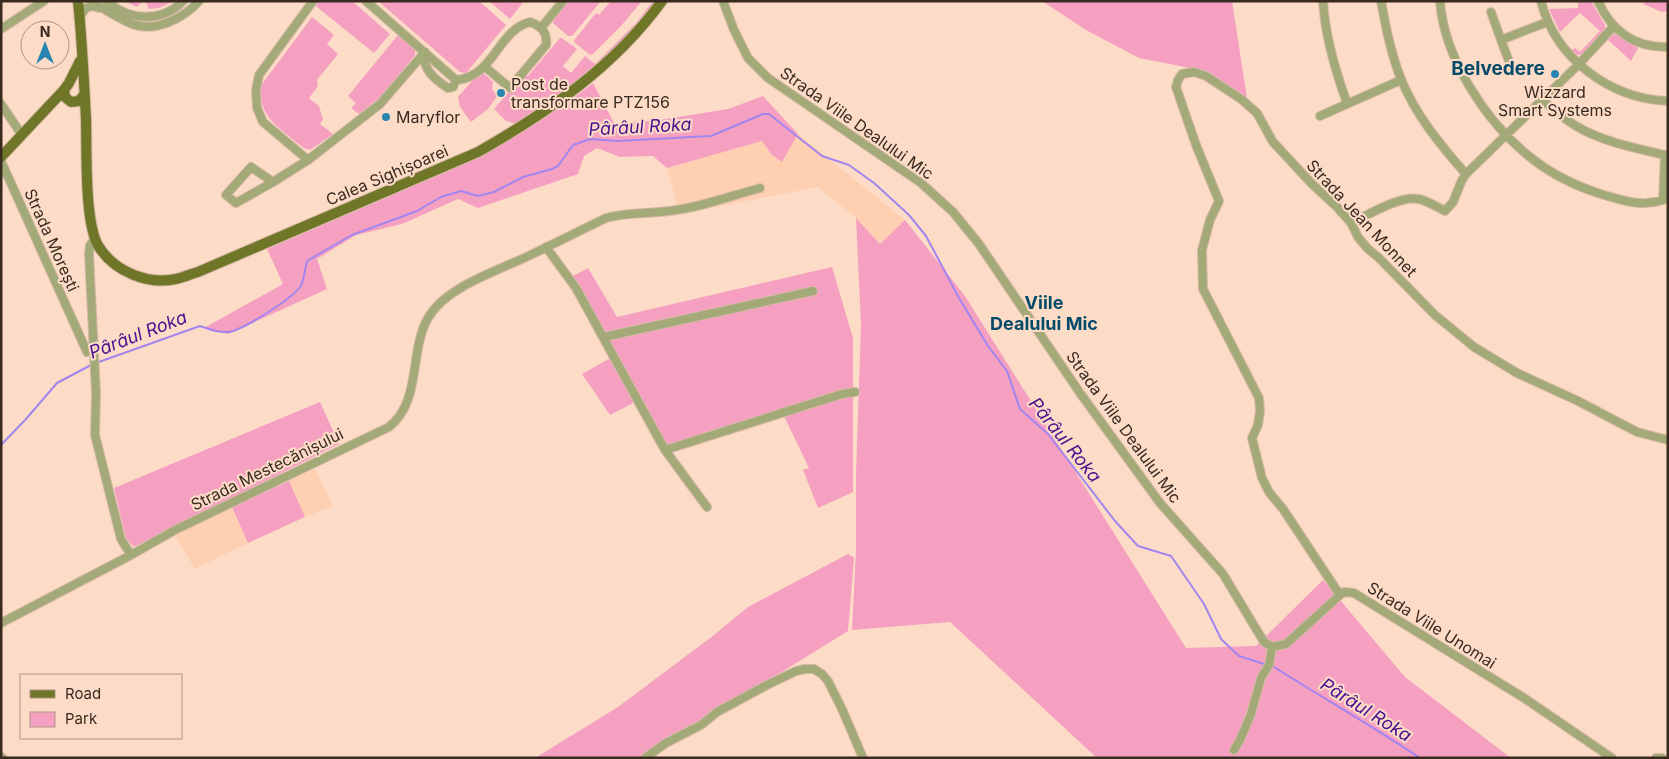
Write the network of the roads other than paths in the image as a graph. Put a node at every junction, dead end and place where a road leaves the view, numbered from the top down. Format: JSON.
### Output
{"nodes":[{"id":1,"x":44,"y":1,"type":"edge"},
{"id":2,"x":78,"y":1,"type":"edge"},
{"id":3,"x":90,"y":1,"type":"edge"},
{"id":4,"x":183,"y":1,"type":"edge"},
{"id":5,"x":199,"y":1,"type":"edge"},
{"id":6,"x":312,"y":1,"type":"edge"},
{"id":7,"x":366,"y":1,"type":"edge"},
{"id":8,"x":563,"y":1,"type":"edge"},
{"id":9,"x":662,"y":1,"type":"edge"},
{"id":10,"x":723,"y":1,"type":"edge"},
{"id":11,"x":1323,"y":1,"type":"edge"},
{"id":12,"x":1381,"y":1,"type":"edge"},
{"id":13,"x":1440,"y":1,"type":"edge"},
{"id":14,"x":1542,"y":1,"type":"edge"},
{"id":15,"x":1598,"y":1,"type":"edge"},
{"id":16,"x":106,"y":5,"type":"edge"},
{"id":17,"x":1491,"y":12,"type":"dead end"},
{"id":18,"x":79,"y":18,"type":"junction"},
{"id":19,"x":1547,"y":22,"type":"junction"},
{"id":20,"x":1613,"y":27,"type":"junction"},
{"id":21,"x":541,"y":28,"type":"junction"},
{"id":22,"x":1,"y":29,"type":"edge"},
{"id":23,"x":1501,"y":40,"type":"junction"},
{"id":24,"x":1668,"y":48,"type":"edge"},
{"id":25,"x":425,"y":52,"type":"junction"},
{"id":26,"x":81,"y":58,"type":"junction"},
{"id":27,"x":1578,"y":65,"type":"junction"},
{"id":28,"x":484,"y":66,"type":"junction"},
{"id":29,"x":1512,"y":69,"type":"dead end"},
{"id":30,"x":1182,"y":74,"type":"joint"},
{"id":31,"x":456,"y":80,"type":"junction"},
{"id":32,"x":1402,"y":80,"type":"junction"},
{"id":33,"x":67,"y":86,"type":"junction"},
{"id":34,"x":83,"y":91,"type":"junction"},
{"id":35,"x":1542,"y":100,"type":"junction"},
{"id":36,"x":71,"y":101,"type":"junction"},
{"id":37,"x":1668,"y":101,"type":"edge"},
{"id":38,"x":1347,"y":103,"type":"junction"},
{"id":39,"x":1,"y":104,"type":"edge"},
{"id":40,"x":46,"y":108,"type":"junction"},
{"id":41,"x":86,"y":116,"type":"junction"},
{"id":42,"x":1320,"y":116,"type":"dead end"},
{"id":43,"x":22,"y":135,"type":"junction"},
{"id":44,"x":1507,"y":136,"type":"junction"},
{"id":45,"x":1,"y":157,"type":"edge"},
{"id":46,"x":308,"y":160,"type":"junction"},
{"id":47,"x":1,"y":161,"type":"edge"},
{"id":48,"x":1466,"y":174,"type":"junction"},
{"id":49,"x":273,"y":182,"type":"junction"},
{"id":50,"x":760,"y":188,"type":"dead end"},
{"id":51,"x":1351,"y":223,"type":"junction"},
{"id":52,"x":95,"y":239,"type":"junction"},
{"id":53,"x":546,"y":247,"type":"junction"},
{"id":54,"x":814,"y":291,"type":"dead end"},
{"id":55,"x":92,"y":326,"type":"junction"},
{"id":56,"x":78,"y":330,"type":"junction"},
{"id":57,"x":604,"y":337,"type":"junction"},
{"id":58,"x":87,"y":352,"type":"dead end"},
{"id":59,"x":855,"y":392,"type":"dead end"},
{"id":60,"x":1668,"y":440,"type":"edge"},
{"id":61,"x":665,"y":450,"type":"junction"},
{"id":62,"x":707,"y":507,"type":"dead end"},
{"id":63,"x":131,"y":555,"type":"junction"},
{"id":64,"x":1340,"y":595,"type":"junction"},
{"id":65,"x":1,"y":623,"type":"edge"},
{"id":66,"x":1272,"y":647,"type":"junction"},
{"id":67,"x":1234,"y":750,"type":"dead end"},
{"id":68,"x":645,"y":758,"type":"edge"},
{"id":69,"x":863,"y":758,"type":"edge"},
{"id":70,"x":1612,"y":758,"type":"edge"},
{"id":71,"x":1656,"y":758,"type":"edge"},
{"id":72,"x":1662,"y":758,"type":"edge"}],
"edges":[{"from":1,"to":22,"type":"street"},
{"from":2,"to":18,"type":"main road"},
{"from":3,"to":16,"type":"street"},
{"from":4,"to":16,"type":"street"},
{"from":5,"to":16,"type":"street"},
{"from":6,"to":46,"type":"street"},
{"from":7,"to":25,"type":"street"},
{"from":8,"to":21,"type":"street"},
{"from":9,"to":52,"type":"main road","name":"Calea Sighișoarei"},
{"from":10,"to":66,"type":"street","name":"Strada Viile Dealului Mic"},
{"from":11,"to":38,"type":"street"},
{"from":12,"to":32,"type":"street"},
{"from":13,"to":44,"type":"street"},
{"from":14,"to":19,"type":"street"},
{"from":15,"to":20,"type":"street"},
{"from":16,"to":18,"type":"street"},
{"from":17,"to":23,"type":"street"},
{"from":18,"to":26,"type":"main road"},
{"from":19,"to":23,"type":"street"},
{"from":19,"to":27,"type":"street"},
{"from":20,"to":24,"type":"street"},
{"from":20,"to":27,"type":"street"},
{"from":21,"to":28,"type":"street"},
{"from":21,"to":28,"type":"street"},
{"from":23,"to":29,"type":"street"},
{"from":25,"to":31,"type":"street"},
{"from":25,"to":31,"type":"street"},
{"from":25,"to":46,"type":"street"},
{"from":26,"to":33,"type":"main road"},
{"from":26,"to":34,"type":"main road"},
{"from":27,"to":35,"type":"street"},
{"from":27,"to":37,"type":"street"},
{"from":28,"to":31,"type":"street"},
{"from":30,"to":51,"type":"street","name":"Strada Jean Monnet"},
{"from":30,"to":64,"type":"street","name":"Strada Viile Unomai"},
{"from":32,"to":38,"type":"street"},
{"from":32,"to":48,"type":"street"},
{"from":33,"to":34,"type":"main road"},
{"from":33,"to":36,"type":"main road"},
{"from":33,"to":40,"type":"main road"},
{"from":34,"to":36,"type":"main road"},
{"from":34,"to":41,"type":"main road"},
{"from":35,"to":44,"type":"street"},
{"from":35,"to":44,"type":"street"},
{"from":36,"to":40,"type":"main road"},
{"from":36,"to":41,"type":"main road"},
{"from":38,"to":42,"type":"street"},
{"from":39,"to":43,"type":"street"},
{"from":40,"to":43,"type":"main road"},
{"from":41,"to":52,"type":"main road"},
{"from":43,"to":45,"type":"main road"},
{"from":44,"to":48,"type":"street"},
{"from":46,"to":49,"type":"street"},
{"from":47,"to":56,"type":"street","name":"Strada Morești"},
{"from":48,"to":51,"type":"street"},
{"from":49,"to":49,"type":"street"},
{"from":50,"to":53,"type":"street","name":"Strada Mestecănișului"},
{"from":51,"to":60,"type":"street","name":"Strada Jean Monnet"},
{"from":52,"to":55,"type":"street"},
{"from":53,"to":57,"type":"street"},
{"from":53,"to":63,"type":"street","name":"Strada Mestecănișului"},
{"from":54,"to":57,"type":"street"},
{"from":55,"to":56,"type":"street"},
{"from":55,"to":63,"type":"street"},
{"from":56,"to":58,"type":"street","name":"Strada Morești"},
{"from":57,"to":61,"type":"street"},
{"from":59,"to":61,"type":"street"},
{"from":61,"to":62,"type":"street"},
{"from":63,"to":65,"type":"street","name":"Strada Mestecănișului"},
{"from":64,"to":66,"type":"street"},
{"from":64,"to":70,"type":"street","name":"Strada Viile Unomai"},
{"from":66,"to":67,"type":"street"},
{"from":68,"to":69,"type":"street"},
{"from":71,"to":72,"type":"street"}]}
